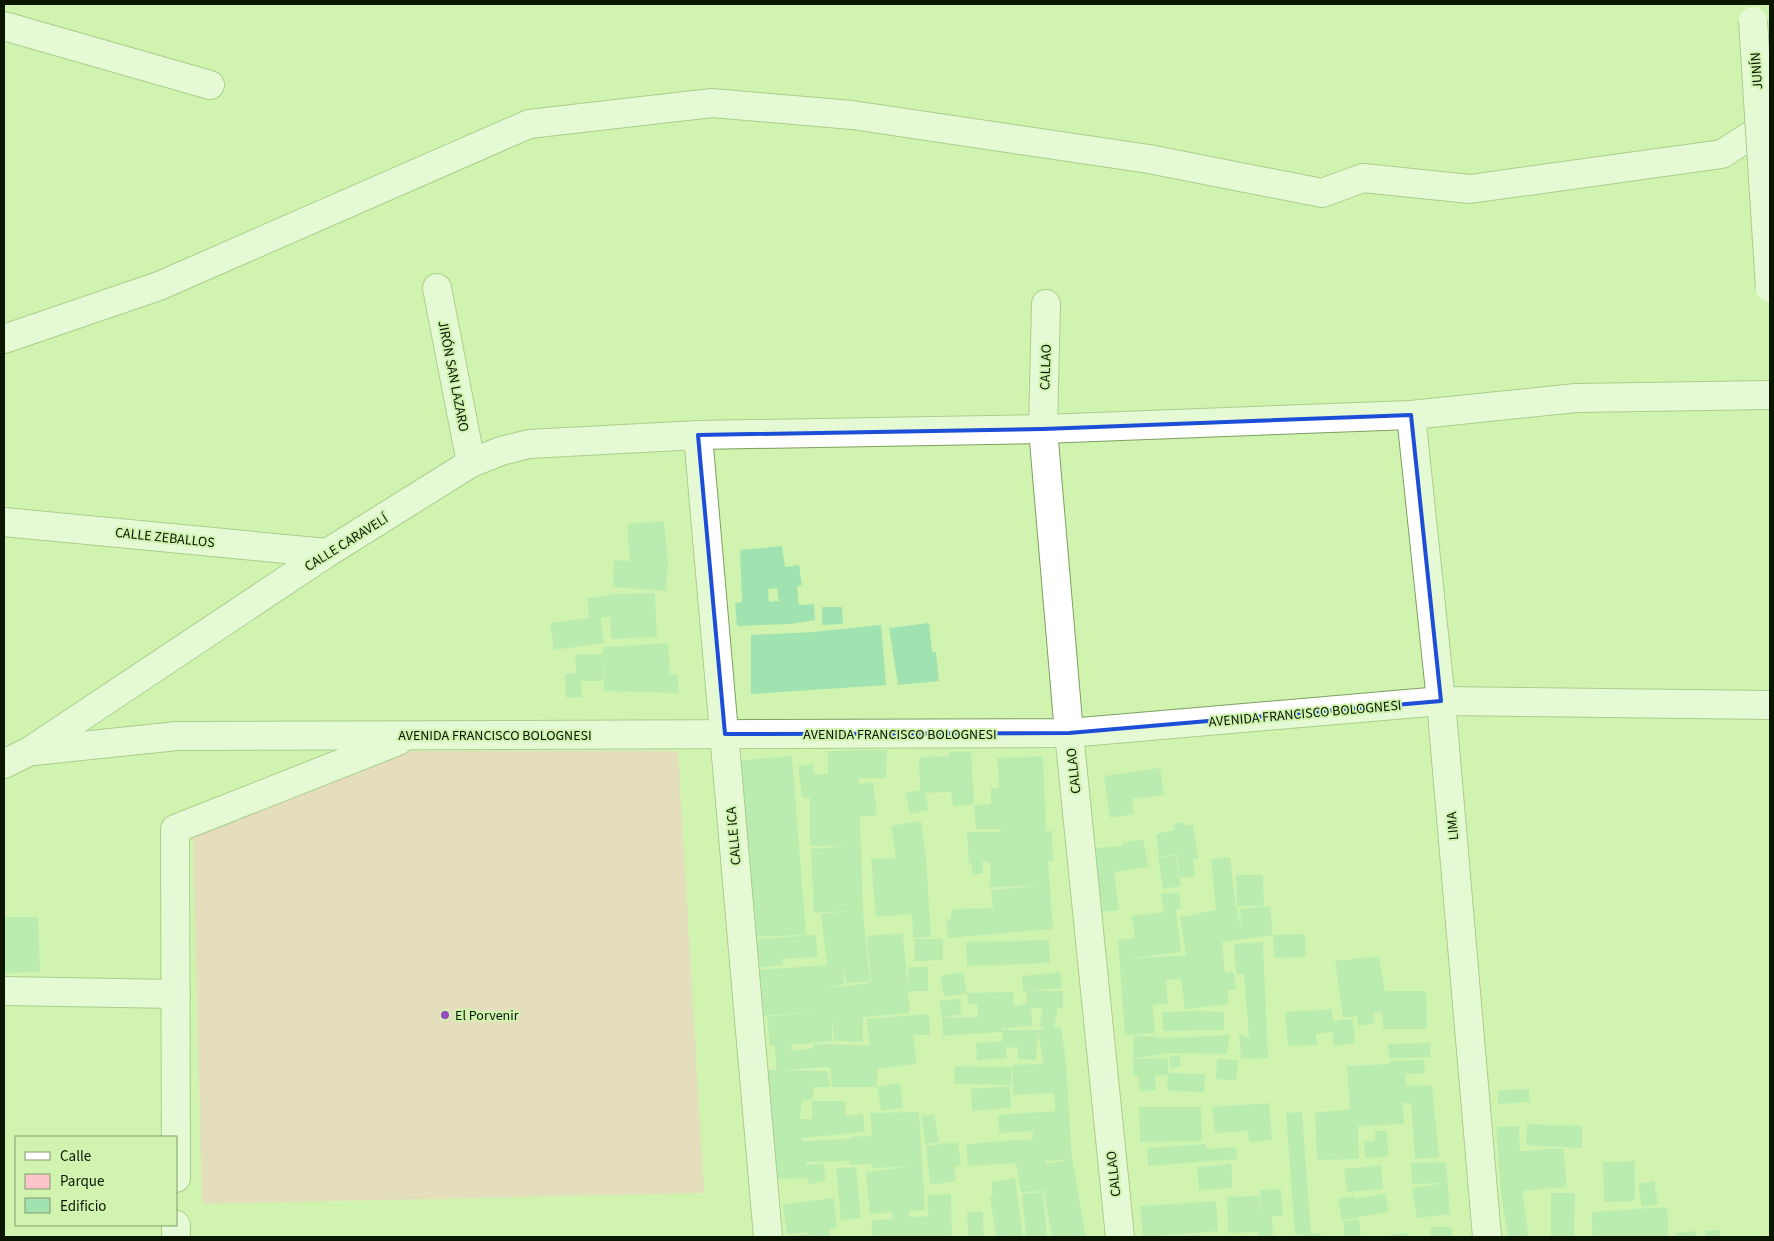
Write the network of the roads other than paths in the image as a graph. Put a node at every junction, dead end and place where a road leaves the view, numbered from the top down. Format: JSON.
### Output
{"nodes":[{"id":1,"x":1753,"y":12,"type":"edge"},
{"id":2,"x":4,"y":26,"type":"edge"},
{"id":3,"x":210,"y":85,"type":"dead end"},
{"id":4,"x":1770,"y":123,"type":"edge"},
{"id":5,"x":437,"y":288,"type":"dead end"},
{"id":6,"x":1770,"y":288,"type":"edge"},
{"id":7,"x":1046,"y":304,"type":"dead end"},
{"id":8,"x":4,"y":339,"type":"edge"},
{"id":9,"x":1770,"y":395,"type":"edge"},
{"id":10,"x":1411,"y":416,"type":"junction"},
{"id":11,"x":1043,"y":429,"type":"junction"},
{"id":12,"x":698,"y":435,"type":"junction"},
{"id":13,"x":471,"y":463,"type":"junction"},
{"id":14,"x":4,"y":522,"type":"edge"},
{"id":15,"x":327,"y":553,"type":"junction"},
{"id":16,"x":1441,"y":701,"type":"junction"},
{"id":17,"x":1770,"y":705,"type":"edge"},
{"id":18,"x":1069,"y":733,"type":"junction"},
{"id":19,"x":725,"y":734,"type":"junction"},
{"id":20,"x":413,"y":735,"type":"junction"},
{"id":21,"x":30,"y":751,"type":"junction"},
{"id":22,"x":4,"y":764,"type":"edge"},
{"id":23,"x":4,"y":991,"type":"edge"},
{"id":24,"x":176,"y":994,"type":"junction"},
{"id":25,"x":176,"y":1136,"type":"edge"},
{"id":26,"x":746,"y":1237,"type":"edge"},
{"id":27,"x":768,"y":1237,"type":"edge"},
{"id":28,"x":1120,"y":1237,"type":"edge"},
{"id":29,"x":1487,"y":1237,"type":"edge"}],
"edges":[{"from":1,"to":6,"type":"street","name":"JUNÍN","bridge":true},
{"from":2,"to":3,"type":"street"},
{"from":4,"to":8,"type":"street"},
{"from":5,"to":13,"type":"street","name":"JIRÓN SAN LAZARO"},
{"from":7,"to":11,"type":"street","name":"CALLAO"},
{"from":9,"to":10,"type":"street","name":"CALLE CARAVELÍ"},
{"from":10,"to":11,"type":"street","name":"CALLE CARAVELÍ"},
{"from":10,"to":16,"type":"street","name":"LIMA"},
{"from":11,"to":12,"type":"street","name":"CALLE CARAVELÍ"},
{"from":11,"to":18,"type":"street","name":"CALLAO"},
{"from":12,"to":13,"type":"street","name":"CALLE CARAVELÍ"},
{"from":12,"to":19,"type":"street","name":"CALLE ICA"},
{"from":13,"to":15,"type":"street","name":"CALLE CARAVELÍ"},
{"from":14,"to":15,"type":"street","name":"CALLE ZEBALLOS"},
{"from":15,"to":21,"type":"street","name":"CALLE CARAVELÍ"},
{"from":16,"to":17,"type":"street","name":"AVENIDA FRANCISCO BOLOGNESI"},
{"from":16,"to":18,"type":"street","name":"AVENIDA FRANCISCO BOLOGNESI"},
{"from":16,"to":29,"type":"street","name":"LIMA"},
{"from":18,"to":19,"type":"street","name":"AVENIDA FRANCISCO BOLOGNESI"},
{"from":18,"to":28,"type":"street","name":"CALLAO"},
{"from":19,"to":20,"type":"street","name":"AVENIDA FRANCISCO BOLOGNESI"},
{"from":19,"to":27,"type":"street","name":"CALLE ICA"},
{"from":20,"to":21,"type":"street","name":"AVENIDA FRANCISCO BOLOGNESI"},
{"from":20,"to":24,"type":"street"},
{"from":21,"to":22,"type":"street"},
{"from":23,"to":24,"type":"street"},
{"from":24,"to":25,"type":"street"},
{"from":26,"to":27,"type":"street"}]}
